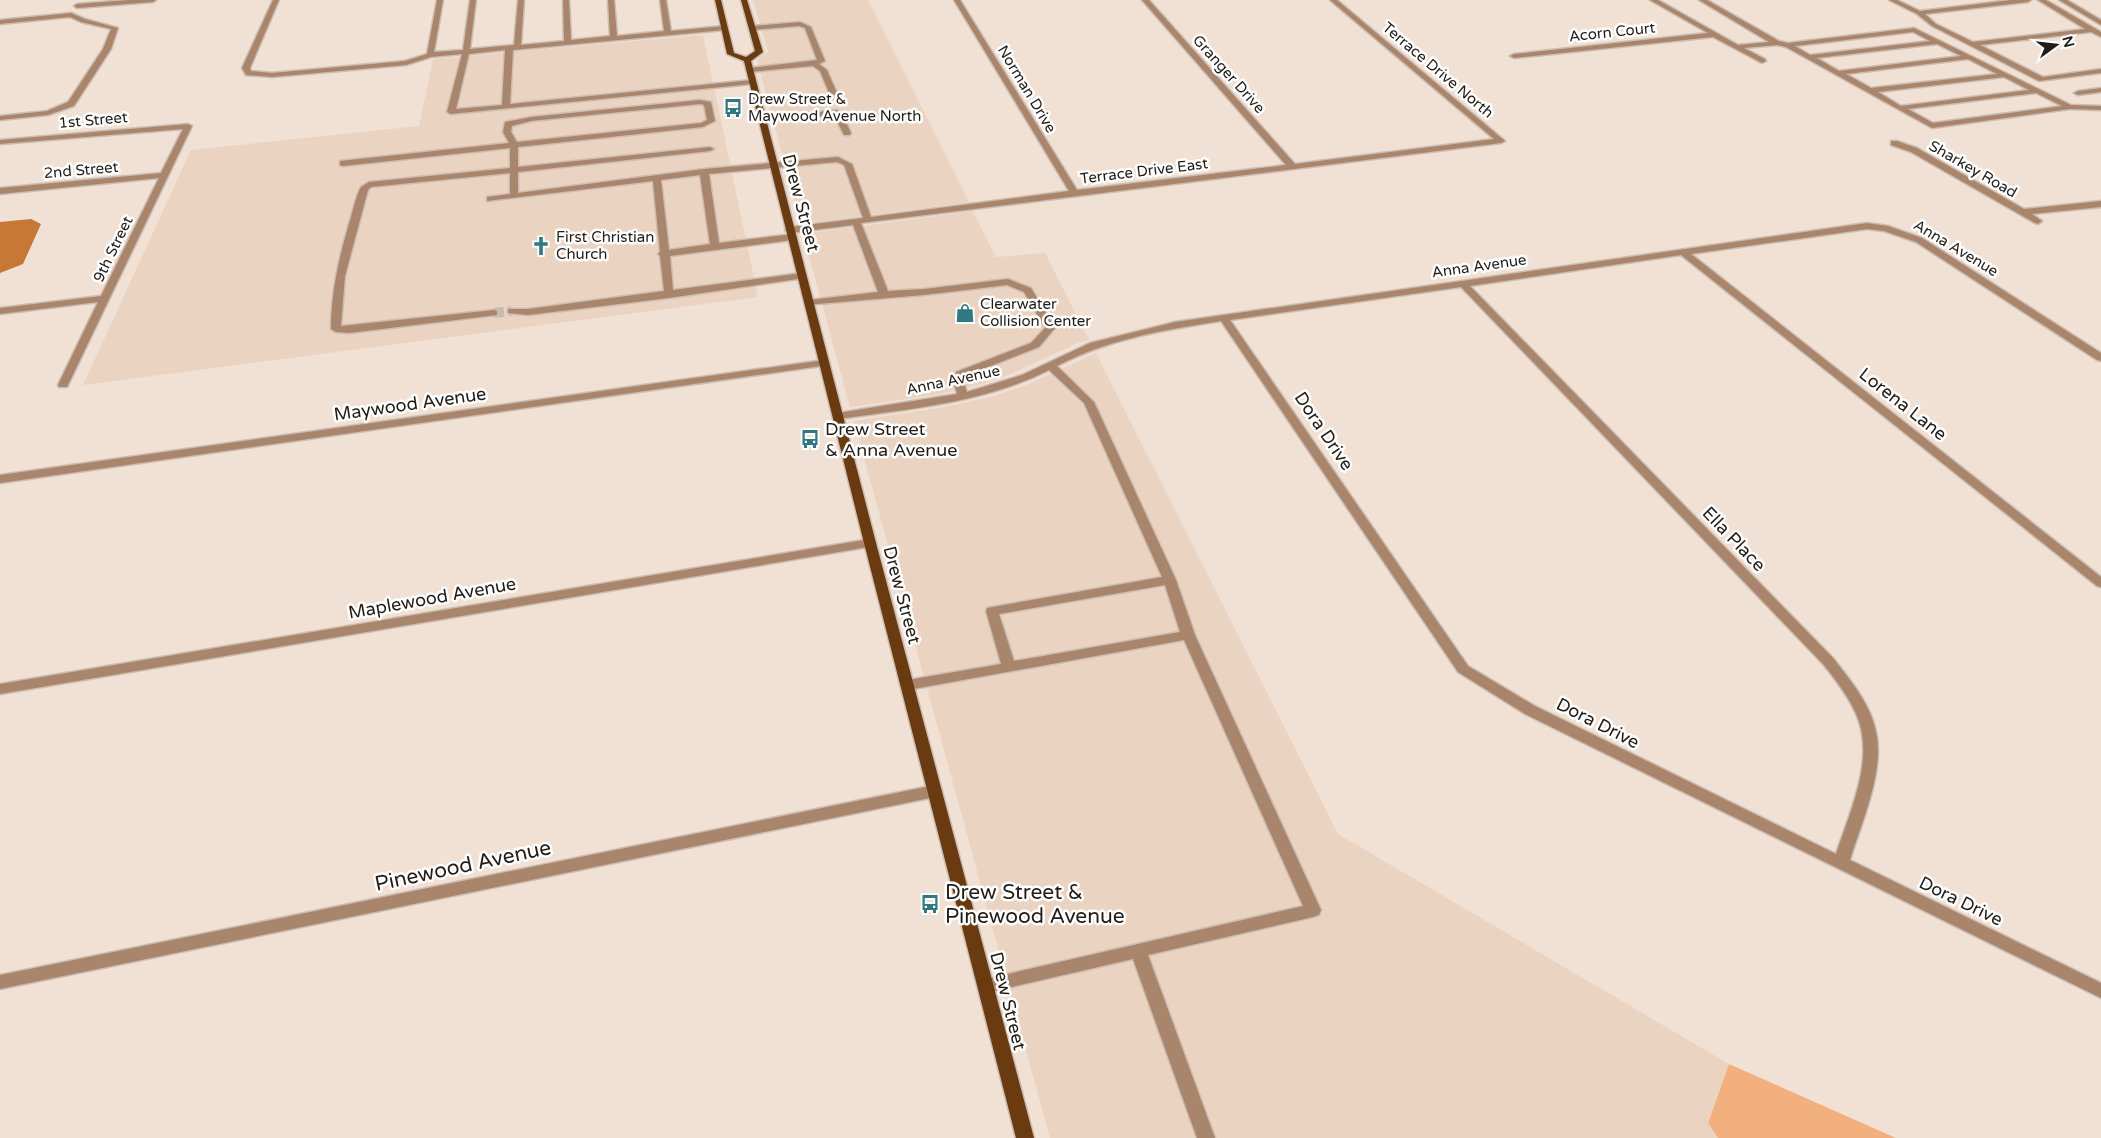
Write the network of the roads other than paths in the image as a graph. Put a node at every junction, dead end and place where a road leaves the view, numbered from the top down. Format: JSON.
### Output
{"nodes":[{"id":1,"x":153,"y":0,"type":"edge"},
{"id":2,"x":276,"y":0,"type":"edge"},
{"id":3,"x":440,"y":0,"type":"edge"},
{"id":4,"x":473,"y":0,"type":"edge"},
{"id":5,"x":521,"y":0,"type":"edge"},
{"id":6,"x":566,"y":0,"type":"edge"},
{"id":7,"x":611,"y":0,"type":"edge"},
{"id":8,"x":663,"y":0,"type":"edge"},
{"id":9,"x":718,"y":0,"type":"edge"},
{"id":10,"x":744,"y":0,"type":"edge"},
{"id":11,"x":957,"y":0,"type":"edge"},
{"id":12,"x":1145,"y":0,"type":"edge"},
{"id":13,"x":1333,"y":0,"type":"edge"},
{"id":14,"x":1653,"y":0,"type":"edge"},
{"id":15,"x":1702,"y":0,"type":"edge"},
{"id":16,"x":1892,"y":0,"type":"edge"},
{"id":17,"x":2028,"y":0,"type":"edge"},
{"id":18,"x":2041,"y":0,"type":"edge"},
{"id":19,"x":2062,"y":0,"type":"edge"},
{"id":20,"x":79,"y":3,"type":"edge"},
{"id":21,"x":1920,"y":13,"type":"junction"},
{"id":22,"x":71,"y":15,"type":"junction"},
{"id":23,"x":0,"y":22,"type":"edge"},
{"id":24,"x":2101,"y":23,"type":"edge"},
{"id":25,"x":724,"y":28,"type":"junction"},
{"id":26,"x":752,"y":28,"type":"junction"},
{"id":27,"x":2090,"y":30,"type":"junction"},
{"id":28,"x":668,"y":33,"type":"junction"},
{"id":29,"x":1712,"y":35,"type":"junction"},
{"id":30,"x":2101,"y":35,"type":"edge"},
{"id":31,"x":614,"y":38,"type":"junction"},
{"id":32,"x":1937,"y":42,"type":"junction"},
{"id":33,"x":568,"y":43,"type":"junction"},
{"id":34,"x":1777,"y":43,"type":"junction"},
{"id":35,"x":1973,"y":44,"type":"junction"},
{"id":36,"x":1788,"y":45,"type":"junction"},
{"id":37,"x":1735,"y":47,"type":"junction"},
{"id":38,"x":513,"y":48,"type":"junction"},
{"id":39,"x":466,"y":52,"type":"junction"},
{"id":40,"x":430,"y":55,"type":"junction"},
{"id":41,"x":1514,"y":56,"type":"dead end"},
{"id":42,"x":1809,"y":57,"type":"junction"},
{"id":43,"x":1969,"y":57,"type":"junction"},
{"id":44,"x":1762,"y":61,"type":"dead end"},
{"id":45,"x":814,"y":64,"type":"junction"},
{"id":46,"x":750,"y":71,"type":"junction"},
{"id":47,"x":2101,"y":71,"type":"edge"},
{"id":48,"x":1838,"y":73,"type":"junction"},
{"id":49,"x":2004,"y":74,"type":"junction"},
{"id":50,"x":2037,"y":90,"type":"junction"},
{"id":51,"x":2101,"y":90,"type":"edge"},
{"id":52,"x":1869,"y":91,"type":"junction"},
{"id":53,"x":2078,"y":92,"type":"dead end"},
{"id":54,"x":506,"y":106,"type":"junction"},
{"id":55,"x":2070,"y":107,"type":"junction"},
{"id":56,"x":1900,"y":108,"type":"junction"},
{"id":57,"x":2101,"y":108,"type":"edge"},
{"id":58,"x":837,"y":112,"type":"junction"},
{"id":59,"x":0,"y":118,"type":"edge"},
{"id":60,"x":761,"y":120,"type":"junction"},
{"id":61,"x":188,"y":126,"type":"joint"},
{"id":62,"x":847,"y":133,"type":"dead end"},
{"id":63,"x":1501,"y":141,"type":"joint"},
{"id":64,"x":0,"y":142,"type":"edge"},
{"id":65,"x":1894,"y":144,"type":"dead end"},
{"id":66,"x":514,"y":145,"type":"junction"},
{"id":67,"x":710,"y":149,"type":"dead end"},
{"id":68,"x":342,"y":163,"type":"dead end"},
{"id":69,"x":773,"y":165,"type":"junction"},
{"id":70,"x":1293,"y":167,"type":"junction"},
{"id":71,"x":515,"y":169,"type":"junction"},
{"id":72,"x":704,"y":172,"type":"junction"},
{"id":73,"x":165,"y":175,"type":"junction"},
{"id":74,"x":657,"y":178,"type":"junction"},
{"id":75,"x":0,"y":191,"type":"edge"},
{"id":76,"x":1074,"y":193,"type":"junction"},
{"id":77,"x":514,"y":196,"type":"junction"},
{"id":78,"x":490,"y":199,"type":"dead end"},
{"id":79,"x":2101,"y":204,"type":"edge"},
{"id":80,"x":2023,"y":212,"type":"junction"},
{"id":81,"x":868,"y":220,"type":"junction"},
{"id":82,"x":2038,"y":221,"type":"dead end"},
{"id":83,"x":856,"y":222,"type":"junction"},
{"id":84,"x":791,"y":234,"type":"junction"},
{"id":85,"x":715,"y":246,"type":"junction"},
{"id":86,"x":1684,"y":252,"type":"junction"},
{"id":87,"x":663,"y":254,"type":"junction"},
{"id":88,"x":802,"y":276,"type":"junction"},
{"id":89,"x":1463,"y":284,"type":"junction"},
{"id":90,"x":669,"y":294,"type":"junction"},
{"id":91,"x":884,"y":294,"type":"junction"},
{"id":92,"x":106,"y":298,"type":"junction"},
{"id":93,"x":809,"y":303,"type":"junction"},
{"id":94,"x":0,"y":311,"type":"edge"},
{"id":95,"x":511,"y":311,"type":"tunnel mouth"},
{"id":96,"x":494,"y":313,"type":"tunnel mouth"},
{"id":97,"x":1224,"y":318,"type":"junction"},
{"id":98,"x":2101,"y":358,"type":"edge"},
{"id":99,"x":824,"y":363,"type":"junction"},
{"id":100,"x":1050,"y":366,"type":"junction"},
{"id":101,"x":63,"y":385,"type":"dead end"},
{"id":102,"x":963,"y":395,"type":"junction"},
{"id":103,"x":838,"y":416,"type":"junction"},
{"id":104,"x":0,"y":479,"type":"edge"},
{"id":105,"x":870,"y":543,"type":"junction"},
{"id":106,"x":1170,"y":580,"type":"junction"},
{"id":107,"x":2101,"y":583,"type":"edge"},
{"id":108,"x":1188,"y":635,"type":"junction"},
{"id":109,"x":1009,"y":666,"type":"junction"},
{"id":110,"x":908,"y":685,"type":"junction"},
{"id":111,"x":0,"y":689,"type":"edge"},
{"id":112,"x":935,"y":791,"type":"junction"},
{"id":113,"x":1841,"y":863,"type":"junction"},
{"id":114,"x":1138,"y":951,"type":"junction"},
{"id":115,"x":0,"y":982,"type":"edge"},
{"id":116,"x":986,"y":986,"type":"junction"},
{"id":117,"x":2101,"y":991,"type":"edge"},
{"id":118,"x":1025,"y":1138,"type":"edge"},
{"id":119,"x":1206,"y":1138,"type":"edge"}],
"edges":[{"from":1,"to":20,"type":"street"},
{"from":2,"to":40,"type":"street"},
{"from":3,"to":40,"type":"street"},
{"from":4,"to":39,"type":"street"},
{"from":5,"to":38,"type":"street"},
{"from":6,"to":33,"type":"street"},
{"from":7,"to":31,"type":"street"},
{"from":8,"to":28,"type":"street"},
{"from":9,"to":25,"type":"main road"},
{"from":10,"to":26,"type":"main road"},
{"from":11,"to":76,"type":"street","name":"Norman Drive"},
{"from":12,"to":70,"type":"street","name":"Granger Drive"},
{"from":13,"to":63,"type":"street","name":"Terrace Drive North"},
{"from":14,"to":29,"type":"street"},
{"from":15,"to":34,"type":"street"},
{"from":16,"to":21,"type":"street"},
{"from":17,"to":21,"type":"street"},
{"from":18,"to":27,"type":"street"},
{"from":19,"to":24,"type":"street"},
{"from":20,"to":22,"type":"street"},
{"from":21,"to":35,"type":"street"},
{"from":22,"to":23,"type":"street"},
{"from":22,"to":59,"type":"street"},
{"from":25,"to":28,"type":"street"},
{"from":25,"to":46,"type":"main road"},
{"from":26,"to":45,"type":"street"},
{"from":26,"to":46,"type":"main road"},
{"from":27,"to":30,"type":"street"},
{"from":27,"to":35,"type":"street"},
{"from":28,"to":31,"type":"street"},
{"from":29,"to":37,"type":"street"},
{"from":29,"to":41,"type":"street","name":"Acorn Court"},
{"from":31,"to":33,"type":"street"},
{"from":32,"to":36,"type":"street"},
{"from":32,"to":42,"type":"street"},
{"from":32,"to":43,"type":"street"},
{"from":33,"to":38,"type":"street"},
{"from":34,"to":36,"type":"street"},
{"from":34,"to":37,"type":"street"},
{"from":35,"to":47,"type":"street"},
{"from":36,"to":42,"type":"street"},
{"from":37,"to":44,"type":"street"},
{"from":38,"to":39,"type":"street"},
{"from":38,"to":54,"type":"street"},
{"from":39,"to":40,"type":"street"},
{"from":39,"to":54,"type":"street"},
{"from":42,"to":48,"type":"street"},
{"from":43,"to":48,"type":"street"},
{"from":43,"to":49,"type":"street"},
{"from":45,"to":46,"type":"street"},
{"from":45,"to":58,"type":"street"},
{"from":46,"to":54,"type":"street"},
{"from":46,"to":60,"type":"main road","name":"Drew Street"},
{"from":48,"to":52,"type":"street"},
{"from":49,"to":50,"type":"street"},
{"from":49,"to":52,"type":"street"},
{"from":50,"to":55,"type":"street"},
{"from":50,"to":56,"type":"street"},
{"from":51,"to":53,"type":"street"},
{"from":52,"to":56,"type":"street"},
{"from":55,"to":56,"type":"street"},
{"from":55,"to":57,"type":"street"},
{"from":58,"to":60,"type":"street"},
{"from":58,"to":62,"type":"street"},
{"from":60,"to":69,"type":"main road","name":"Drew Street"},
{"from":61,"to":64,"type":"street","name":"1st Street"},
{"from":61,"to":73,"type":"street","name":"9th Street"},
{"from":63,"to":70,"type":"street","name":"Terrace Drive East"},
{"from":65,"to":80,"type":"street","name":"Sharkey Road"},
{"from":66,"to":66,"type":"street"},
{"from":66,"to":68,"type":"street"},
{"from":66,"to":71,"type":"street"},
{"from":67,"to":71,"type":"street"},
{"from":69,"to":72,"type":"street"},
{"from":69,"to":81,"type":"street"},
{"from":69,"to":84,"type":"main road","name":"Drew Street"},
{"from":70,"to":76,"type":"street","name":"Terrace Drive East"},
{"from":71,"to":77,"type":"street"},
{"from":71,"to":96,"type":"street"},
{"from":72,"to":74,"type":"street"},
{"from":72,"to":85,"type":"street"},
{"from":73,"to":75,"type":"street","name":"2nd Street"},
{"from":73,"to":92,"type":"street","name":"9th Street"},
{"from":74,"to":77,"type":"street"},
{"from":74,"to":87,"type":"street"},
{"from":76,"to":81,"type":"street","name":"Terrace Drive East"},
{"from":77,"to":78,"type":"street"},
{"from":79,"to":80,"type":"street"},
{"from":80,"to":82,"type":"street","name":"Sharkey Road"},
{"from":81,"to":83,"type":"street","name":"Terrace Drive East"},
{"from":83,"to":84,"type":"street","name":"Terrace Drive East"},
{"from":83,"to":91,"type":"street"},
{"from":84,"to":85,"type":"street","name":"Terrace Drive East"},
{"from":84,"to":88,"type":"main road","name":"Drew Street"},
{"from":85,"to":87,"type":"street","name":"Terrace Drive East"},
{"from":86,"to":89,"type":"street","name":"Anna Avenue"},
{"from":86,"to":98,"type":"street","name":"Anna Avenue"},
{"from":86,"to":107,"type":"street","name":"Lorena Lane"},
{"from":87,"to":90,"type":"street"},
{"from":88,"to":90,"type":"street"},
{"from":88,"to":93,"type":"main road","name":"Drew Street"},
{"from":89,"to":97,"type":"street","name":"Anna Avenue"},
{"from":89,"to":113,"type":"street","name":"Ella Place"},
{"from":90,"to":95,"type":"street"},
{"from":91,"to":93,"type":"street"},
{"from":91,"to":102,"type":"street"},
{"from":92,"to":94,"type":"street"},
{"from":92,"to":101,"type":"street","name":"9th Street"},
{"from":93,"to":99,"type":"main road","name":"Drew Street"},
{"from":97,"to":100,"type":"street","name":"Anna Avenue"},
{"from":97,"to":113,"type":"street","name":"Dora Drive"},
{"from":99,"to":103,"type":"main road","name":"Drew Street"},
{"from":99,"to":104,"type":"street","name":"Maywood Avenue"},
{"from":100,"to":102,"type":"street","name":"Anna Avenue"},
{"from":100,"to":106,"type":"street"},
{"from":102,"to":103,"type":"street","name":"Anna Avenue"},
{"from":103,"to":105,"type":"main road","name":"Drew Street"},
{"from":105,"to":110,"type":"main road","name":"Drew Street"},
{"from":105,"to":111,"type":"street","name":"Maplewood Avenue"},
{"from":106,"to":108,"type":"street"},
{"from":106,"to":109,"type":"street"},
{"from":108,"to":109,"type":"street"},
{"from":108,"to":114,"type":"street"},
{"from":109,"to":110,"type":"street"},
{"from":110,"to":112,"type":"main road","name":"Drew Street"},
{"from":112,"to":115,"type":"street","name":"Pinewood Avenue"},
{"from":112,"to":116,"type":"main road","name":"Drew Street"},
{"from":113,"to":117,"type":"street","name":"Dora Drive"},
{"from":114,"to":116,"type":"street"},
{"from":114,"to":119,"type":"street"},
{"from":116,"to":118,"type":"main road","name":"Drew Street"}]}
